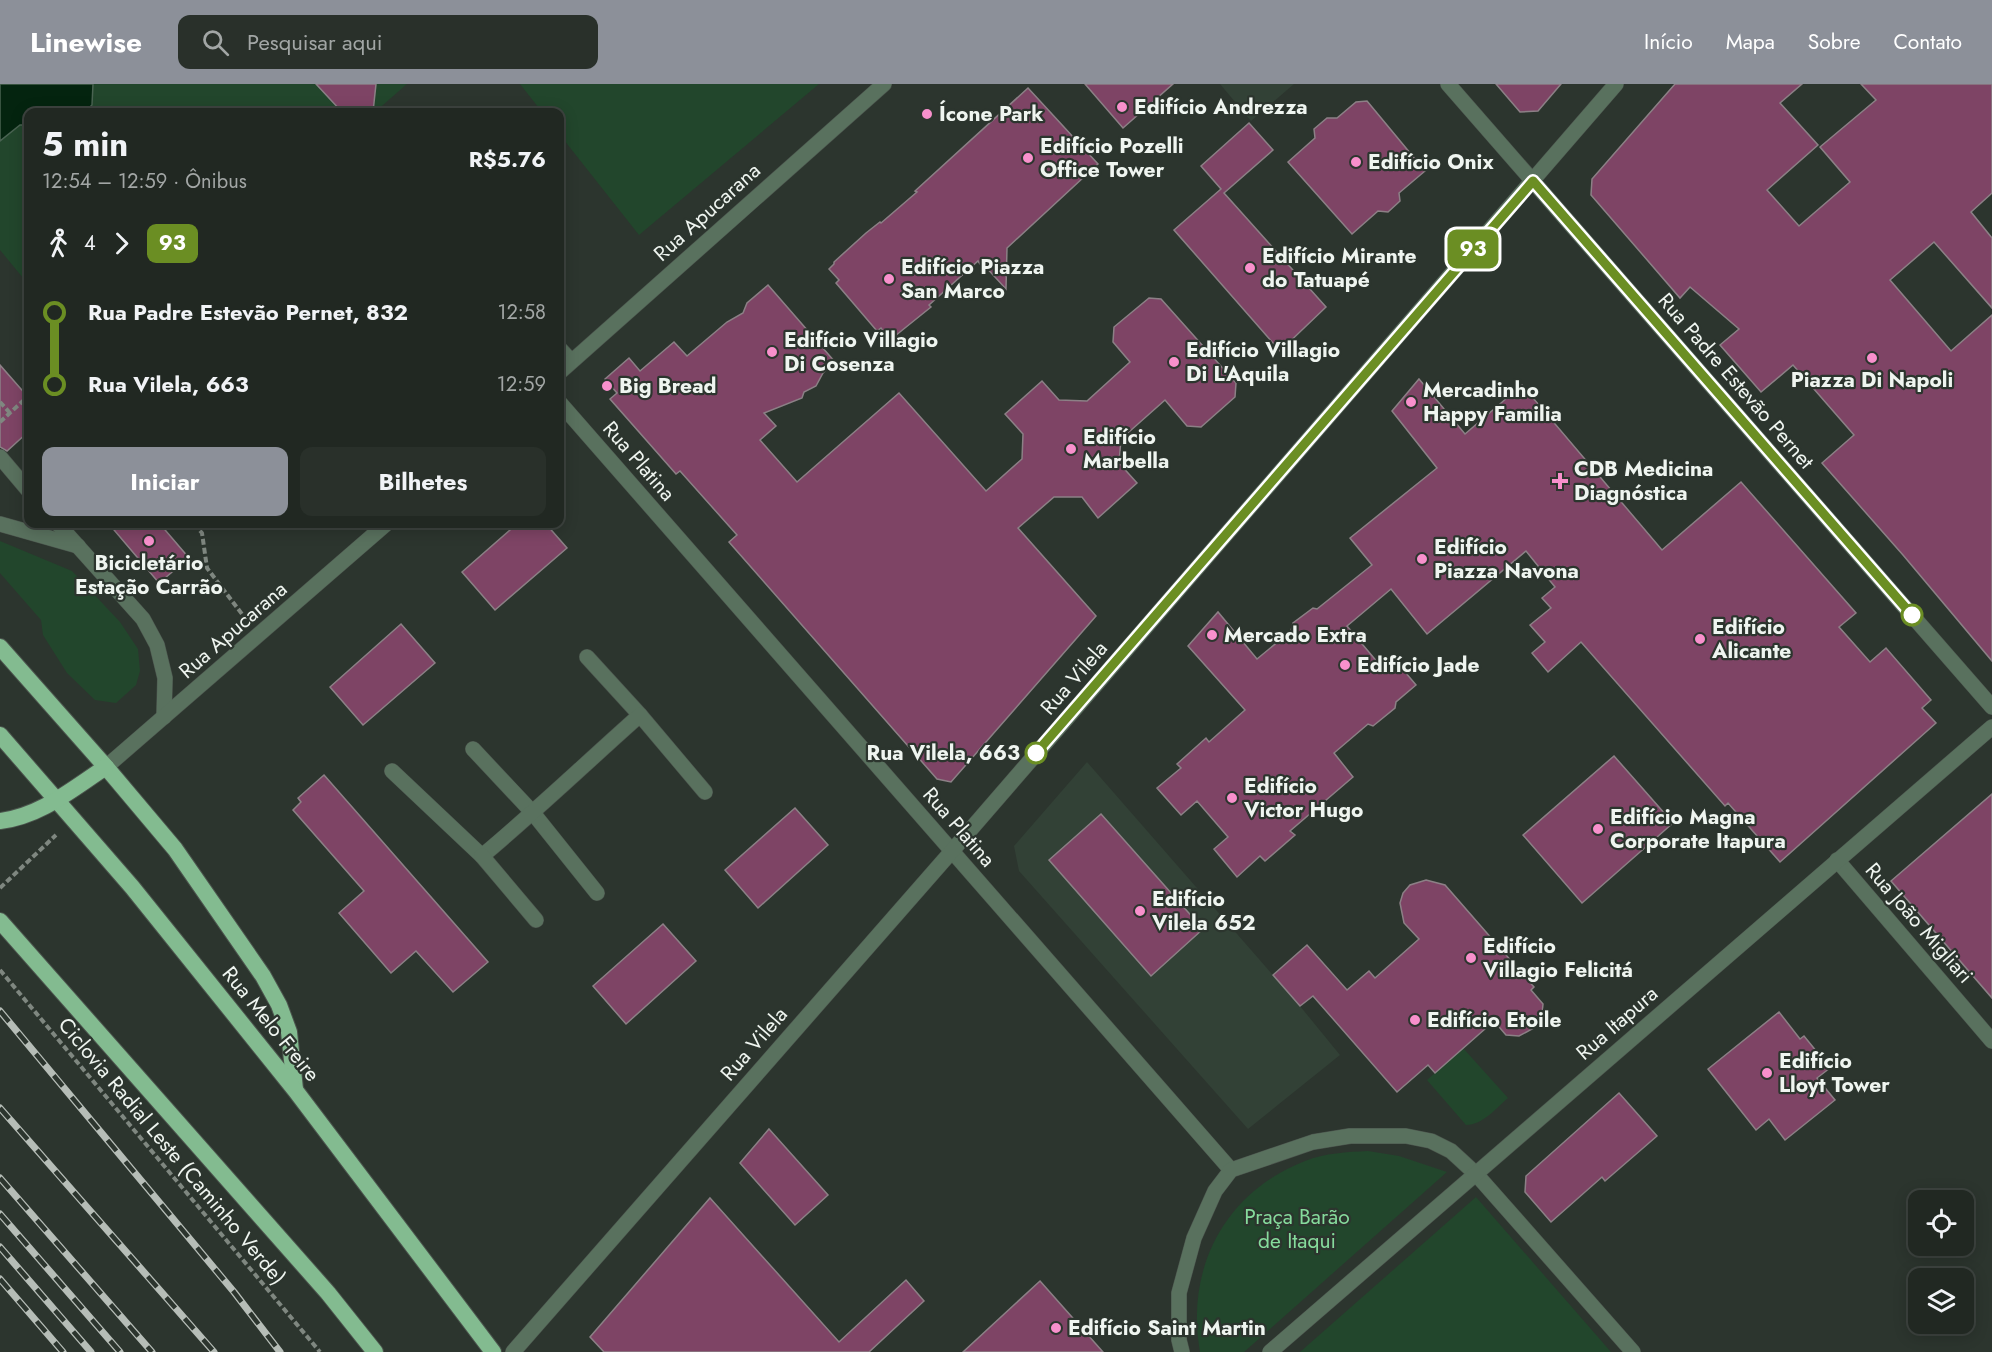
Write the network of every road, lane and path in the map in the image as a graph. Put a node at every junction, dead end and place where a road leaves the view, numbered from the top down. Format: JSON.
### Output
{"nodes":[{"id":1,"x":884,"y":84,"type":"edge"},
{"id":2,"x":1448,"y":84,"type":"edge"},
{"id":3,"x":1616,"y":84,"type":"edge"},
{"id":4,"x":1533,"y":181,"type":"junction"},
{"id":5,"x":565,"y":367,"type":"edge"},
{"id":6,"x":0,"y":402,"type":"edge"},
{"id":7,"x":24,"y":402,"type":"edge"},
{"id":8,"x":564,"y":408,"type":"edge"},
{"id":9,"x":10,"y":413,"type":"junction"},
{"id":10,"x":0,"y":422,"type":"edge"},
{"id":11,"x":0,"y":457,"type":"edge"},
{"id":12,"x":24,"y":485,"type":"edge"},
{"id":13,"x":0,"y":524,"type":"edge"},
{"id":14,"x":62,"y":528,"type":"edge"},
{"id":15,"x":198,"y":528,"type":"edge"},
{"id":16,"x":381,"y":528,"type":"edge"},
{"id":17,"x":78,"y":546,"type":"junction"},
{"id":18,"x":258,"y":635,"type":"junction"},
{"id":19,"x":0,"y":646,"type":"edge"},
{"id":20,"x":587,"y":657,"type":"dead end"},
{"id":21,"x":1992,"y":707,"type":"edge"},
{"id":22,"x":640,"y":715,"type":"junction"},
{"id":23,"x":165,"y":717,"type":"junction"},
{"id":24,"x":1992,"y":727,"type":"edge"},
{"id":25,"x":0,"y":735,"type":"edge"},
{"id":26,"x":473,"y":749,"type":"dead end"},
{"id":27,"x":106,"y":767,"type":"junction"},
{"id":28,"x":392,"y":771,"type":"dead end"},
{"id":29,"x":705,"y":792,"type":"dead end"},
{"id":30,"x":57,"y":800,"type":"junction"},
{"id":31,"x":533,"y":813,"type":"junction"},
{"id":32,"x":0,"y":821,"type":"edge"},
{"id":33,"x":952,"y":851,"type":"junction"},
{"id":34,"x":482,"y":856,"type":"junction"},
{"id":35,"x":1837,"y":860,"type":"junction"},
{"id":36,"x":597,"y":893,"type":"dead end"},
{"id":37,"x":536,"y":920,"type":"dead end"},
{"id":38,"x":0,"y":921,"type":"edge"},
{"id":39,"x":0,"y":970,"type":"edge"},
{"id":40,"x":1992,"y":1041,"type":"edge"},
{"id":41,"x":295,"y":1090,"type":"junction"},
{"id":42,"x":1232,"y":1170,"type":"junction"},
{"id":43,"x":1476,"y":1174,"type":"junction"},
{"id":44,"x":320,"y":1352,"type":"edge"},
{"id":45,"x":375,"y":1352,"type":"edge"},
{"id":46,"x":493,"y":1352,"type":"edge"},
{"id":47,"x":513,"y":1352,"type":"edge"},
{"id":48,"x":1182,"y":1352,"type":"edge"},
{"id":49,"x":1270,"y":1352,"type":"edge"},
{"id":50,"x":1633,"y":1352,"type":"edge"}],
"edges":[{"from":1,"to":5,"type":"street","name":"Rua Apucarana"},
{"from":2,"to":4,"type":"street","name":"Rua Padre Estevão Pernet"},
{"from":3,"to":4,"type":"street","name":"Rua Vilela"},
{"from":4,"to":21,"type":"street","name":"Rua Padre Estevão Pernet"},
{"from":4,"to":33,"type":"street","name":"Rua Vilela"},
{"from":6,"to":9,"type":"path"},
{"from":7,"to":9,"type":"path"},
{"from":8,"to":33,"type":"street","name":"Rua Platina"},
{"from":9,"to":10,"type":"path"},
{"from":11,"to":12,"type":"street"},
{"from":13,"to":17,"type":"street"},
{"from":14,"to":17,"type":"street"},
{"from":15,"to":18,"type":"path"},
{"from":16,"to":18,"type":"street","name":"Rua Apucarana"},
{"from":17,"to":23,"type":"street"},
{"from":18,"to":23,"type":"street","name":"Rua Apucarana"},
{"from":19,"to":27,"type":"highway"},
{"from":20,"to":22,"type":"street"},
{"from":22,"to":29,"type":"street"},
{"from":22,"to":31,"type":"street"},
{"from":23,"to":27,"type":"street","name":"Rua Apucarana"},
{"from":24,"to":35,"type":"street","name":"Rua Itapura"},
{"from":25,"to":30,"type":"highway","name":"Rua Melo Freire"},
{"from":26,"to":31,"type":"street"},
{"from":27,"to":30,"type":"highway"},
{"from":27,"to":41,"type":"highway"},
{"from":28,"to":34,"type":"street"},
{"from":30,"to":32,"type":"highway"},
{"from":30,"to":41,"type":"highway","name":"Rua Melo Freire"},
{"from":31,"to":34,"type":"street"},
{"from":31,"to":36,"type":"street"},
{"from":33,"to":42,"type":"street","name":"Rua Platina"},
{"from":33,"to":47,"type":"street","name":"Rua Vilela"},
{"from":34,"to":37,"type":"street"},
{"from":35,"to":40,"type":"street","name":"Rua João Migliari"},
{"from":35,"to":43,"type":"street","name":"Rua Itapura"},
{"from":38,"to":45,"type":"highway"},
{"from":39,"to":44,"type":"path","name":"Ciclovia Radial Leste (Caminho Verde)"},
{"from":41,"to":46,"type":"highway","name":"Rua Melo Freire"},
{"from":42,"to":43,"type":"street"},
{"from":42,"to":48,"type":"street"},
{"from":43,"to":49,"type":"street","name":"Rua Itapura"},
{"from":43,"to":50,"type":"street"}]}
